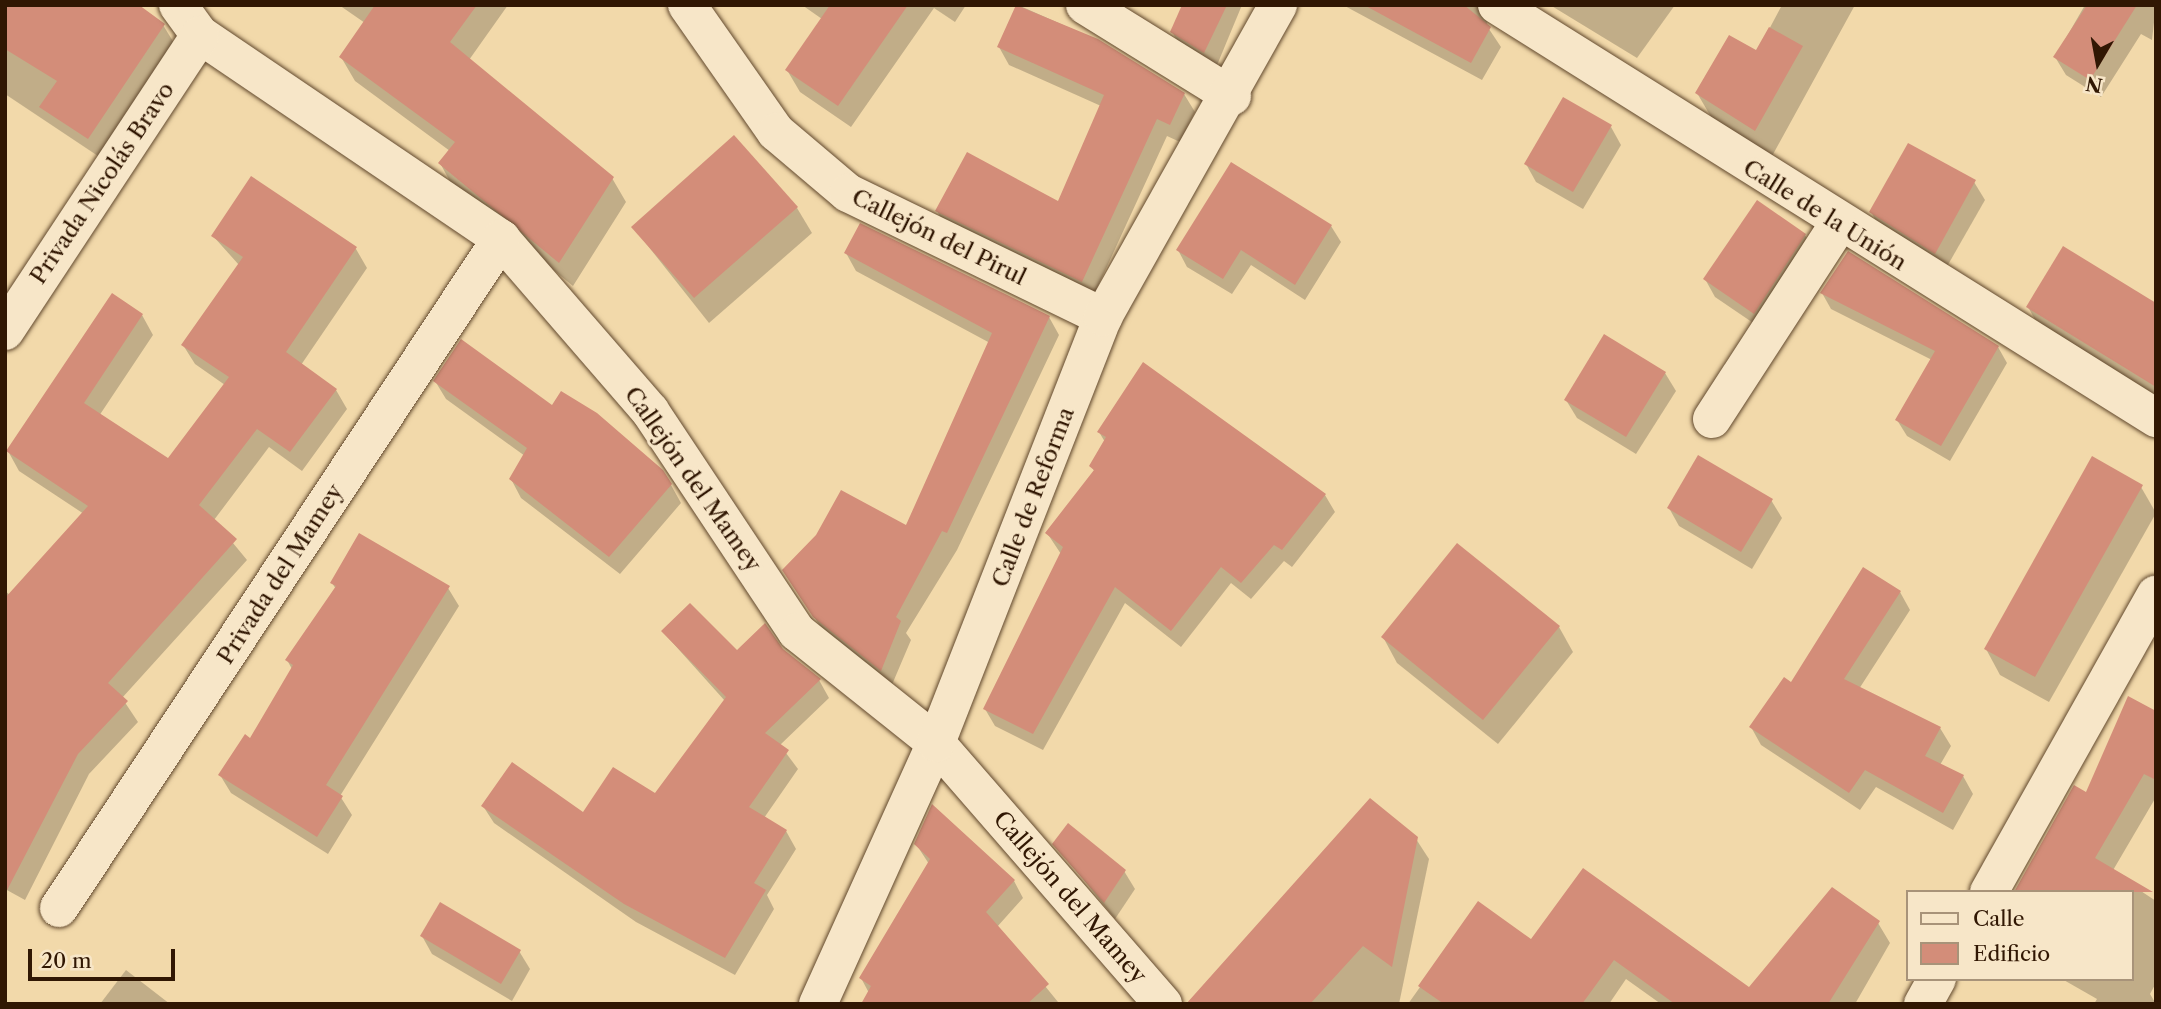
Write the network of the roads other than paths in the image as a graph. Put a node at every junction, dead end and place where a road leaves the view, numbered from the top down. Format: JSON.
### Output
{"nodes":[{"id":1,"x":178,"y":5,"type":"edge"},
{"id":2,"x":687,"y":5,"type":"edge"},
{"id":3,"x":1085,"y":5,"type":"edge"},
{"id":4,"x":1278,"y":5,"type":"edge"},
{"id":5,"x":1497,"y":5,"type":"edge"},
{"id":6,"x":201,"y":35,"type":"junction"},
{"id":7,"x":1232,"y":96,"type":"junction"},
{"id":8,"x":1838,"y":225,"type":"junction"},
{"id":9,"x":501,"y":239,"type":"junction"},
{"id":10,"x":1103,"y":317,"type":"junction"},
{"id":11,"x":5,"y":331,"type":"edge"},
{"id":12,"x":2156,"y":418,"type":"edge"},
{"id":13,"x":1712,"y":419,"type":"dead end"},
{"id":14,"x":2156,"y":595,"type":"edge"},
{"id":15,"x":936,"y":743,"type":"junction"},
{"id":16,"x":1990,"y":890,"type":"edge"},
{"id":17,"x":59,"y":908,"type":"dead end"},
{"id":18,"x":1936,"y":981,"type":"edge"},
{"id":19,"x":818,"y":1004,"type":"edge"},
{"id":20,"x":1163,"y":1004,"type":"edge"},
{"id":21,"x":1923,"y":1004,"type":"edge"}],
"edges":[{"from":1,"to":6,"type":"street","name":"Callejón del Mamey"},
{"from":2,"to":10,"type":"street","name":"Callejón del Pirul"},
{"from":3,"to":7,"type":"street"},
{"from":4,"to":7,"type":"street","name":"Calle de Reforma"},
{"from":5,"to":8,"type":"street","name":"Calle de la Unión"},
{"from":6,"to":9,"type":"street","name":"Callejón del Mamey"},
{"from":6,"to":11,"type":"street","name":"Privada Nicolás Bravo"},
{"from":7,"to":10,"type":"street","name":"Calle de Reforma"},
{"from":8,"to":12,"type":"street","name":"Calle de la Unión"},
{"from":8,"to":13,"type":"street"},
{"from":9,"to":15,"type":"street","name":"Callejón del Mamey"},
{"from":9,"to":17,"type":"street","name":"Privada del Mamey"},
{"from":10,"to":15,"type":"street","name":"Calle de Reforma"},
{"from":14,"to":16,"type":"street"},
{"from":15,"to":19,"type":"street","name":"Calle de Reforma"},
{"from":15,"to":20,"type":"street","name":"Callejón del Mamey"},
{"from":18,"to":21,"type":"street"}]}
